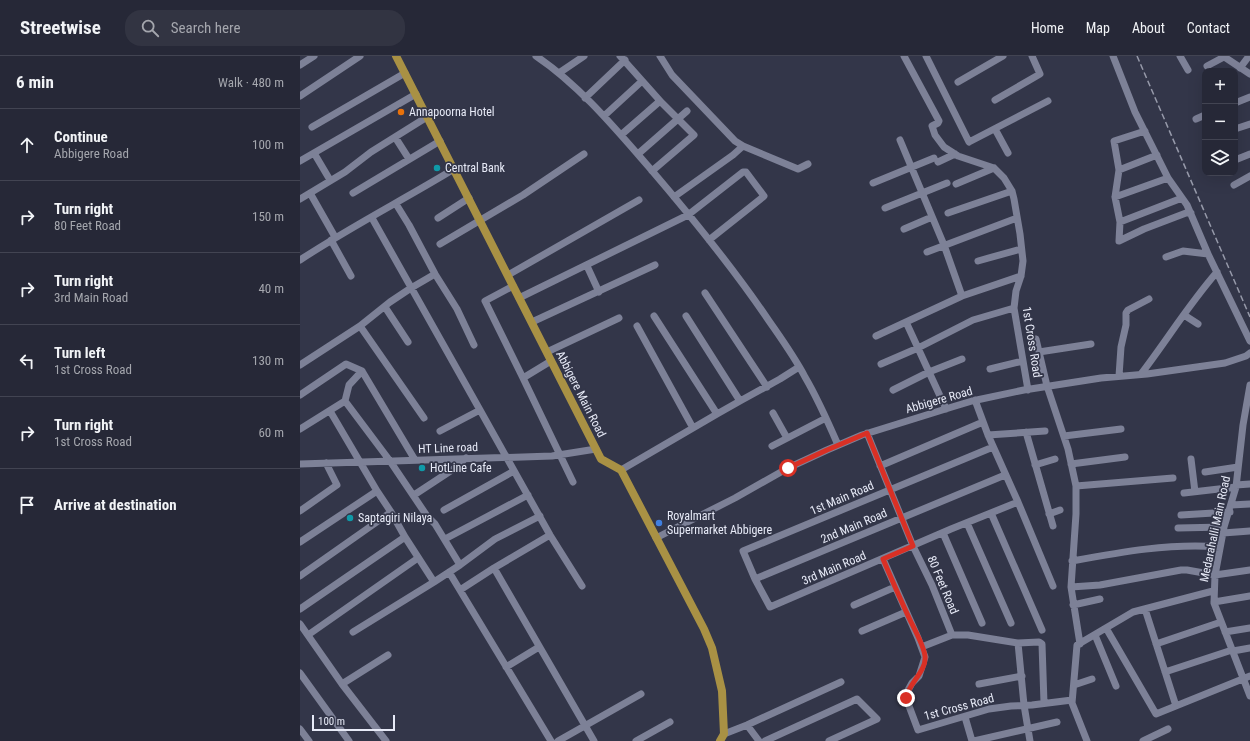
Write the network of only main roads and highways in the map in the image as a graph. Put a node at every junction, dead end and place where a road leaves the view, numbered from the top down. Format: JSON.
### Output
{"nodes":[{"id":1,"x":396,"y":56,"type":"edge"},
{"id":2,"x":722,"y":737,"type":"edge"}],
"edges":[{"from":1,"to":2,"type":"main road","name":"Abbigere Main Road"}]}
